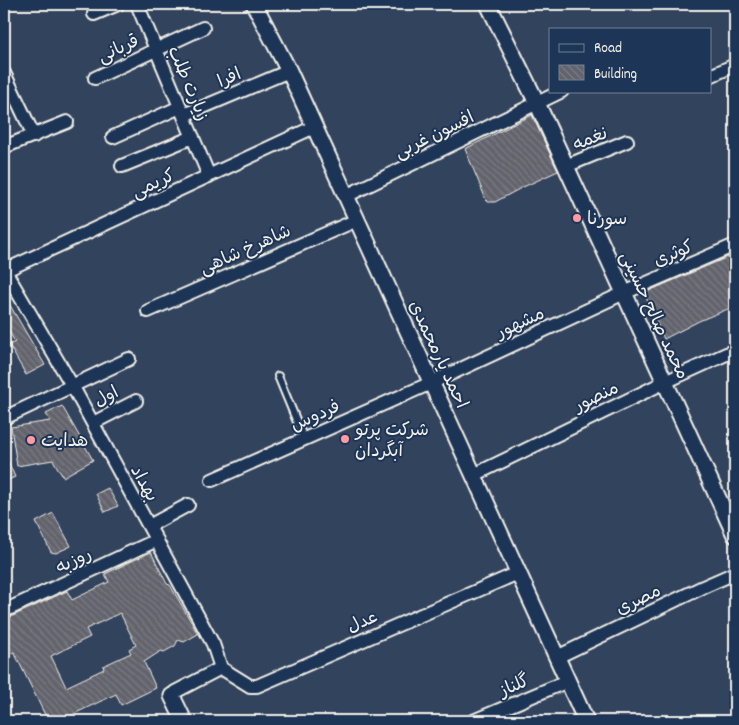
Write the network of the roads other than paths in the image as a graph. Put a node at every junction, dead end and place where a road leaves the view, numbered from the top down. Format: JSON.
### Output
{"nodes":[{"id":1,"x":118,"y":4,"type":"edge"},
{"id":2,"x":137,"y":4,"type":"edge"},
{"id":3,"x":254,"y":4,"type":"edge"},
{"id":4,"x":488,"y":4,"type":"edge"},
{"id":5,"x":94,"y":14,"type":"dead end"},
{"id":6,"x":203,"y":28,"type":"dead end"},
{"id":7,"x":156,"y":49,"type":"junction"},
{"id":8,"x":735,"y":65,"type":"edge"},
{"id":9,"x":289,"y":71,"type":"junction"},
{"id":10,"x":4,"y":73,"type":"edge"},
{"id":11,"x":712,"y":75,"type":"edge"},
{"id":12,"x":95,"y":78,"type":"dead end"},
{"id":13,"x":560,"y":92,"type":"edge"},
{"id":14,"x":537,"y":103,"type":"junction"},
{"id":15,"x":182,"y":111,"type":"junction"},
{"id":16,"x":67,"y":122,"type":"dead end"},
{"id":17,"x":314,"y":127,"type":"junction"},
{"id":18,"x":34,"y":136,"type":"junction"},
{"id":19,"x":113,"y":137,"type":"dead end"},
{"id":20,"x":193,"y":137,"type":"junction"},
{"id":21,"x":627,"y":142,"type":"dead end"},
{"id":22,"x":4,"y":147,"type":"edge"},
{"id":23,"x":122,"y":166,"type":"dead end"},
{"id":24,"x":566,"y":166,"type":"junction"},
{"id":25,"x":209,"y":176,"type":"junction"},
{"id":26,"x":346,"y":196,"type":"junction"},
{"id":27,"x":357,"y":220,"type":"junction"},
{"id":28,"x":735,"y":245,"type":"edge"},
{"id":29,"x":5,"y":270,"type":"edge"},
{"id":30,"x":9,"y":287,"type":"edge"},
{"id":31,"x":624,"y":293,"type":"junction"},
{"id":32,"x":148,"y":311,"type":"dead end"},
{"id":33,"x":735,"y":350,"type":"edge"},
{"id":34,"x":129,"y":359,"type":"dead end"},
{"id":35,"x":278,"y":376,"type":"dead end"},
{"id":36,"x":665,"y":382,"type":"junction"},
{"id":37,"x":432,"y":383,"type":"junction"},
{"id":38,"x":72,"y":387,"type":"junction"},
{"id":39,"x":136,"y":401,"type":"dead end"},
{"id":40,"x":4,"y":418,"type":"edge"},
{"id":41,"x":93,"y":423,"type":"junction"},
{"id":42,"x":304,"y":439,"type":"junction"},
{"id":43,"x":474,"y":475,"type":"junction"},
{"id":44,"x":212,"y":480,"type":"dead end"},
{"id":45,"x":188,"y":505,"type":"dead end"},
{"id":46,"x":149,"y":526,"type":"junction"},
{"id":47,"x":735,"y":535,"type":"edge"},
{"id":48,"x":157,"y":540,"type":"junction"},
{"id":49,"x":518,"y":573,"type":"junction"},
{"id":50,"x":735,"y":573,"type":"edge"},
{"id":51,"x":4,"y":611,"type":"edge"},
{"id":52,"x":557,"y":657,"type":"junction"},
{"id":53,"x":221,"y":668,"type":"junction"},
{"id":54,"x":568,"y":681,"type":"junction"},
{"id":55,"x":172,"y":696,"type":"joint"},
{"id":56,"x":182,"y":721,"type":"edge"},
{"id":57,"x":473,"y":721,"type":"edge"},
{"id":58,"x":586,"y":721,"type":"edge"}],
"edges":[{"from":1,"to":5,"type":"street"},
{"from":2,"to":7,"type":"street","name":"زیارت طلب"},
{"from":3,"to":9,"type":"street","name":"احمد یارمحمدی"},
{"from":4,"to":14,"type":"street","name":"محمد صالح حسینی"},
{"from":6,"to":7,"type":"street","name":"قربانی"},
{"from":7,"to":12,"type":"street","name":"قربانی"},
{"from":7,"to":15,"type":"street","name":"زیارت طلب"},
{"from":8,"to":11,"type":"street"},
{"from":9,"to":15,"type":"street","name":"افرا"},
{"from":9,"to":17,"type":"street","name":"احمد یارمحمدی"},
{"from":10,"to":18,"type":"street"},
{"from":13,"to":14,"type":"street","name":"افسون غربی"},
{"from":14,"to":24,"type":"street","name":"محمد صالح حسینی"},
{"from":14,"to":26,"type":"street","name":"افسون غربی"},
{"from":15,"to":19,"type":"street","name":"افرا"},
{"from":15,"to":20,"type":"street","name":"زیارت طلب"},
{"from":16,"to":18,"type":"street"},
{"from":17,"to":25,"type":"street","name":"کریمی"},
{"from":17,"to":26,"type":"street","name":"احمد یارمحمدی"},
{"from":18,"to":22,"type":"street"},
{"from":20,"to":23,"type":"street"},
{"from":20,"to":25,"type":"street","name":"زیارت طلب"},
{"from":21,"to":24,"type":"street","name":"نغمه"},
{"from":24,"to":31,"type":"street","name":"محمد صالح حسینی"},
{"from":25,"to":29,"type":"street","name":"کریمی"},
{"from":26,"to":27,"type":"street","name":"احمد یارمحمدی"},
{"from":27,"to":32,"type":"street","name":"شاهرخ شاهی"},
{"from":27,"to":37,"type":"street","name":"احمد یارمحمدی"},
{"from":28,"to":31,"type":"street","name":"کوثری"},
{"from":29,"to":30,"type":"street","name":"بهداد"},
{"from":30,"to":38,"type":"street","name":"بهداد"},
{"from":31,"to":36,"type":"street","name":"محمد صالح حسینی"},
{"from":31,"to":37,"type":"street","name":"مشهور"},
{"from":33,"to":36,"type":"street","name":"منصور"},
{"from":34,"to":38,"type":"street"},
{"from":35,"to":42,"type":"lane"},
{"from":36,"to":43,"type":"street","name":"منصور"},
{"from":36,"to":47,"type":"street","name":"محمد صالح حسینی"},
{"from":37,"to":42,"type":"street","name":"فردوس"},
{"from":37,"to":43,"type":"street","name":"احمد یارمحمدی"},
{"from":38,"to":40,"type":"street"},
{"from":38,"to":41,"type":"street","name":"بهداد"},
{"from":39,"to":41,"type":"street","name":"اول"},
{"from":41,"to":46,"type":"street","name":"بهداد"},
{"from":42,"to":44,"type":"street","name":"فردوس"},
{"from":43,"to":49,"type":"street","name":"احمد یارمحمدی"},
{"from":45,"to":46,"type":"street"},
{"from":46,"to":48,"type":"street","name":"بهداد"},
{"from":48,"to":51,"type":"street","name":"روزبه"},
{"from":48,"to":53,"type":"street","name":"بهداد"},
{"from":49,"to":52,"type":"street","name":"احمد یارمحمدی"},
{"from":49,"to":53,"type":"street","name":"عدل"},
{"from":50,"to":52,"type":"street","name":"مصری"},
{"from":52,"to":54,"type":"street","name":"احمد یارمحمدی"},
{"from":53,"to":55,"type":"street"},
{"from":54,"to":57,"type":"street","name":"گلناز"},
{"from":54,"to":58,"type":"street","name":"احمد یارمحمدی"},
{"from":55,"to":56,"type":"street"}]}
